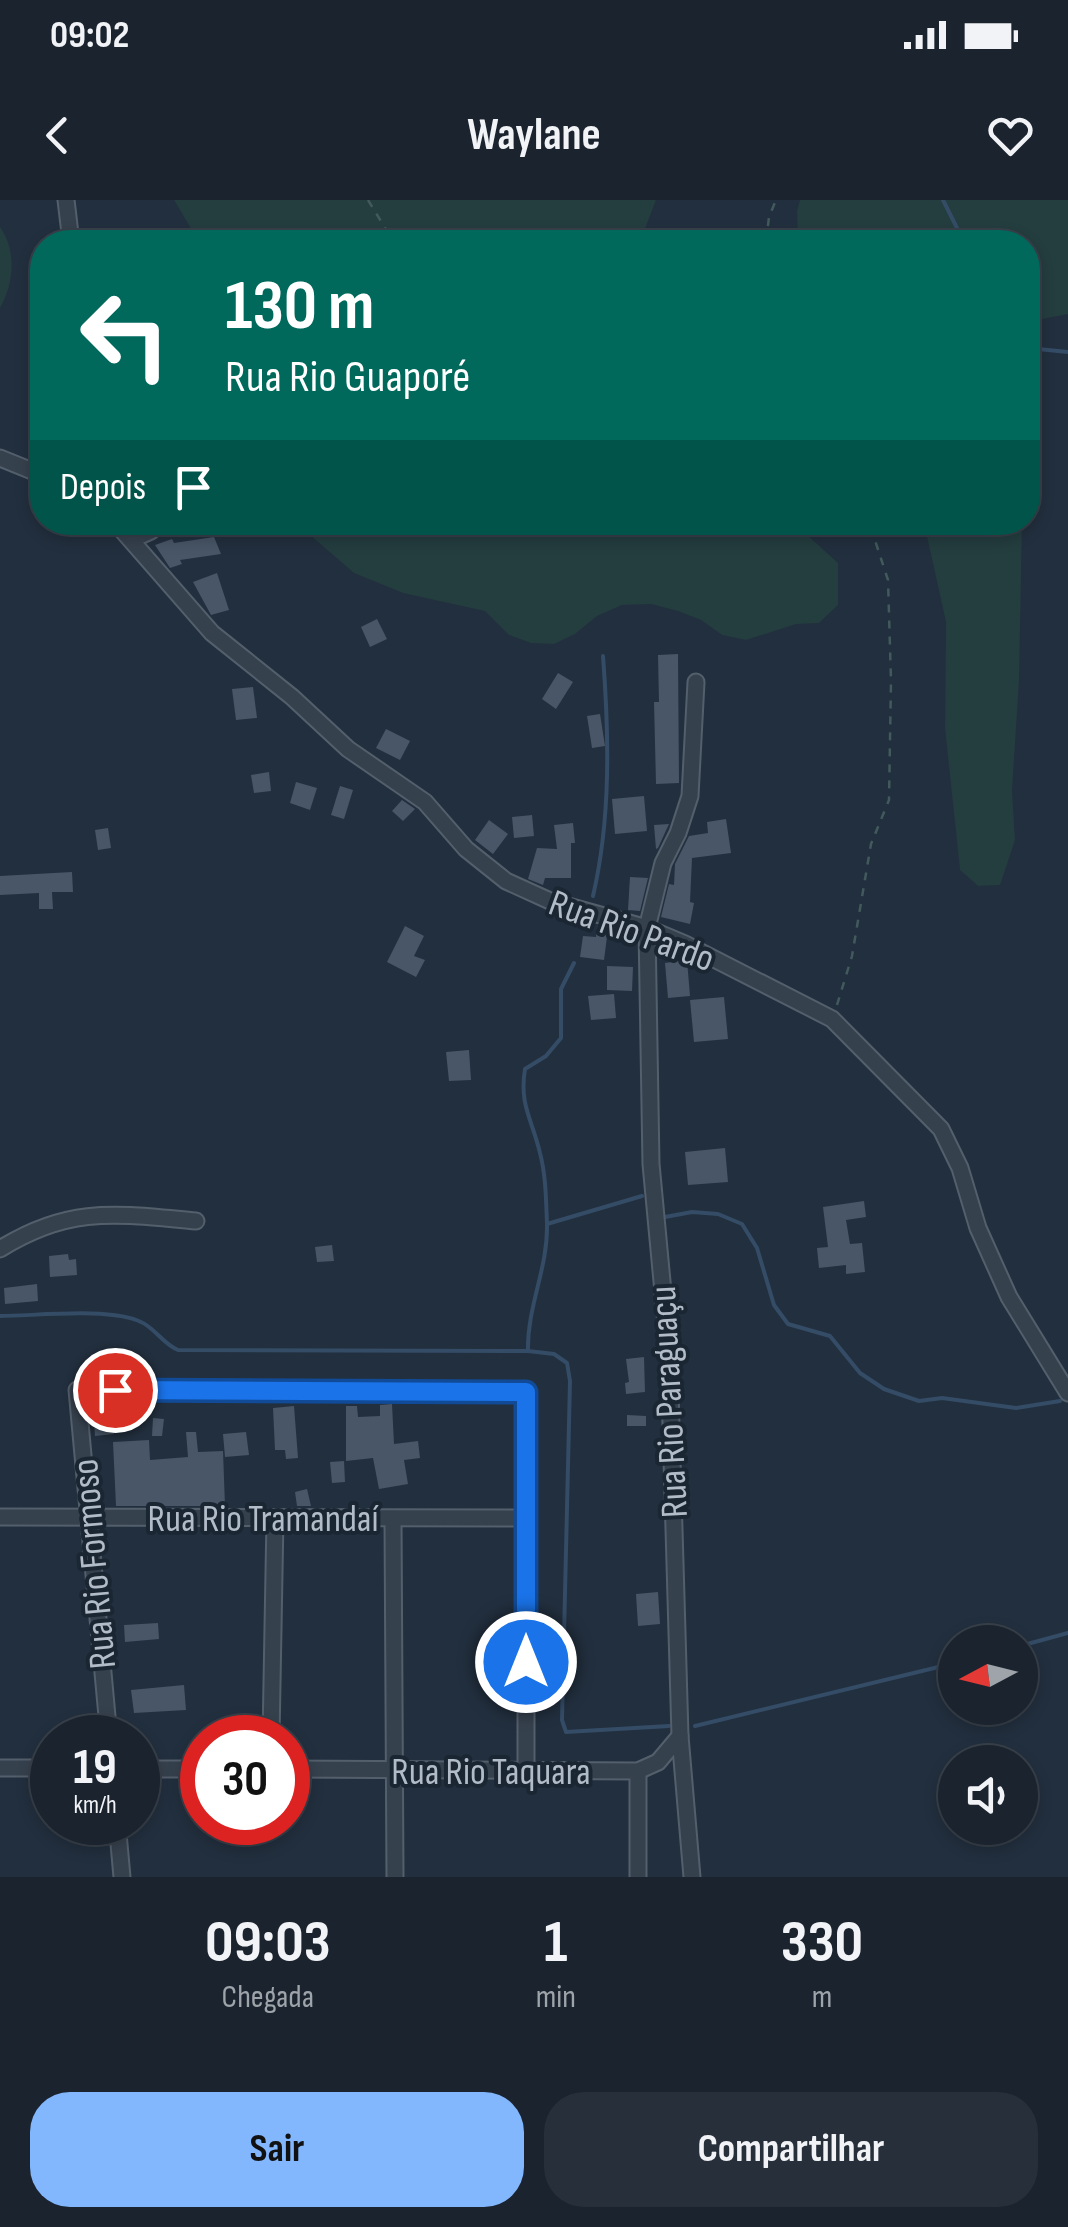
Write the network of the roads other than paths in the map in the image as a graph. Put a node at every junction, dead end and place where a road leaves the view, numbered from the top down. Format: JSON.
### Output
{"nodes":[{"id":1,"x":66,"y":200,"type":"edge"},
{"id":2,"x":70,"y":230,"type":"edge"},
{"id":3,"x":0,"y":458,"type":"edge"},
{"id":4,"x":30,"y":470,"type":"edge"},
{"id":5,"x":128,"y":535,"type":"edge"},
{"id":6,"x":142,"y":535,"type":"edge"},
{"id":7,"x":133,"y":540,"type":"junction"},
{"id":8,"x":696,"y":682,"type":"dead end"},
{"id":9,"x":646,"y":928,"type":"junction"},
{"id":10,"x":196,"y":1221,"type":"dead end"},
{"id":11,"x":0,"y":1249,"type":"edge"},
{"id":12,"x":1063,"y":1374,"type":"edge"},
{"id":13,"x":1068,"y":1393,"type":"edge"},
{"id":14,"x":0,"y":1517,"type":"edge"},
{"id":15,"x":89,"y":1518,"type":"junction"},
{"id":16,"x":275,"y":1518,"type":"junction"},
{"id":17,"x":526,"y":1518,"type":"junction"},
{"id":18,"x":393,"y":1519,"type":"junction"},
{"id":19,"x":107,"y":1715,"type":"edge"},
{"id":20,"x":272,"y":1715,"type":"edge"},
{"id":21,"x":680,"y":1736,"type":"junction"},
{"id":22,"x":0,"y":1768,"type":"edge"},
{"id":23,"x":30,"y":1768,"type":"edge"},
{"id":24,"x":310,"y":1770,"type":"edge"},
{"id":25,"x":394,"y":1770,"type":"junction"},
{"id":26,"x":526,"y":1771,"type":"junction"},
{"id":27,"x":638,"y":1771,"type":"junction"},
{"id":28,"x":119,"y":1845,"type":"edge"},
{"id":29,"x":122,"y":1877,"type":"edge"},
{"id":30,"x":395,"y":1877,"type":"edge"},
{"id":31,"x":638,"y":1877,"type":"edge"},
{"id":32,"x":692,"y":1877,"type":"edge"}],
"edges":[{"from":1,"to":2,"type":"street"},
{"from":3,"to":4,"type":"street"},
{"from":5,"to":7,"type":"street","name":"Rua Rio Pardo"},
{"from":6,"to":7,"type":"street"},
{"from":7,"to":9,"type":"street","name":"Rua Rio Pardo"},
{"from":8,"to":9,"type":"street","name":"Rua Rio Paraguaçu"},
{"from":9,"to":12,"type":"street","name":"Rua Rio Pardo"},
{"from":9,"to":21,"type":"street","name":"Rua Rio Paraguaçu"},
{"from":10,"to":11,"type":"street"},
{"from":12,"to":13,"type":"street","name":"Rua Rio Pardo"},
{"from":14,"to":15,"type":"street","name":"Rua Rio Tramandaí"},
{"from":15,"to":16,"type":"street","name":"Rua Rio Tramandaí"},
{"from":15,"to":17,"type":"street","name":"Rua Rio Formoso"},
{"from":15,"to":19,"type":"street","name":"Rua Rio Formoso"},
{"from":16,"to":18,"type":"street","name":"Rua Rio Tramandaí"},
{"from":16,"to":20,"type":"street"},
{"from":17,"to":18,"type":"street","name":"Rua Rio Tramandaí"},
{"from":17,"to":26,"type":"street"},
{"from":18,"to":25,"type":"street"},
{"from":21,"to":27,"type":"street","name":"Rua Rio Taquara"},
{"from":21,"to":32,"type":"street","name":"Rua Rio Paraguaçu"},
{"from":22,"to":23,"type":"street"},
{"from":24,"to":25,"type":"street","name":"Rua Rio Taquara"},
{"from":25,"to":26,"type":"street","name":"Rua Rio Taquara"},
{"from":25,"to":30,"type":"street"},
{"from":26,"to":27,"type":"street","name":"Rua Rio Taquara"},
{"from":27,"to":31,"type":"street"},
{"from":28,"to":29,"type":"street"}]}
